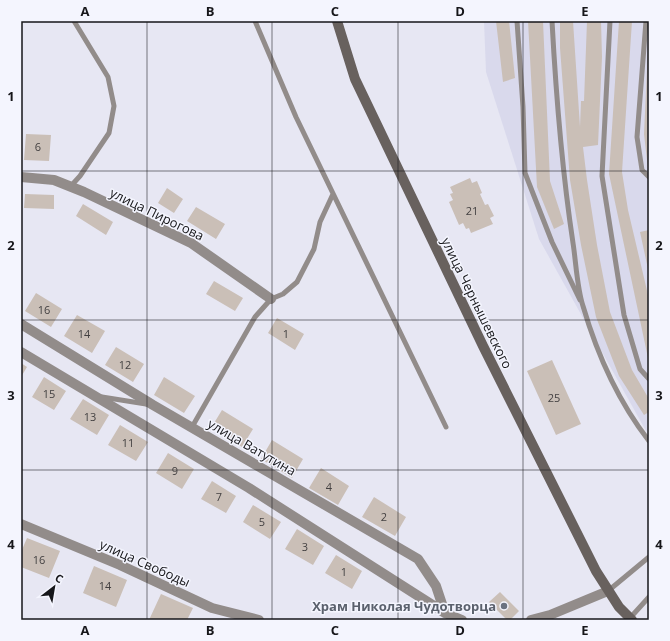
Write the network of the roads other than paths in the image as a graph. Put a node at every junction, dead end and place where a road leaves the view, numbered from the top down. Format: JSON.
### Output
{"nodes":[{"id":1,"x":74,"y":21,"type":"edge"},
{"id":2,"x":255,"y":21,"type":"edge"},
{"id":3,"x":337,"y":21,"type":"edge"},
{"id":4,"x":517,"y":21,"type":"edge"},
{"id":5,"x":552,"y":21,"type":"edge"},
{"id":6,"x":610,"y":21,"type":"edge"},
{"id":7,"x":646,"y":21,"type":"edge"},
{"id":8,"x":21,"y":177,"type":"edge"},
{"id":9,"x":649,"y":177,"type":"edge"},
{"id":10,"x":70,"y":187,"type":"junction"},
{"id":11,"x":333,"y":194,"type":"junction"},
{"id":12,"x":271,"y":299,"type":"junction"},
{"id":13,"x":582,"y":305,"type":"junction"},
{"id":14,"x":21,"y":324,"type":"edge"},
{"id":15,"x":21,"y":352,"type":"edge"},
{"id":16,"x":649,"y":379,"type":"edge"},
{"id":17,"x":95,"y":396,"type":"junction"},
{"id":18,"x":153,"y":405,"type":"junction"},
{"id":19,"x":192,"y":427,"type":"junction"},
{"id":20,"x":446,"y":427,"type":"dead end"},
{"id":21,"x":649,"y":441,"type":"edge"},
{"id":22,"x":21,"y":524,"type":"edge"},
{"id":23,"x":649,"y":557,"type":"edge"},
{"id":24,"x":608,"y":591,"type":"junction"},
{"id":25,"x":649,"y":597,"type":"edge"},
{"id":26,"x":445,"y":613,"type":"junction"},
{"id":27,"x":631,"y":619,"type":"edge"},
{"id":28,"x":259,"y":620,"type":"edge"},
{"id":29,"x":462,"y":620,"type":"edge"},
{"id":30,"x":531,"y":620,"type":"edge"}],
"edges":[{"from":1,"to":10,"type":"lane"},
{"from":2,"to":11,"type":"lane"},
{"from":3,"to":24,"type":"main road","name":"улица Чернышевского"},
{"from":4,"to":13,"type":"lane"},
{"from":5,"to":13,"type":"lane"},
{"from":6,"to":16,"type":"lane"},
{"from":7,"to":9,"type":"lane"},
{"from":8,"to":10,"type":"street","name":"улица Пирогова"},
{"from":10,"to":12,"type":"street","name":"улица Пирогова"},
{"from":11,"to":12,"type":"lane"},
{"from":11,"to":20,"type":"lane"},
{"from":12,"to":19,"type":"lane"},
{"from":13,"to":21,"type":"lane"},
{"from":14,"to":18,"type":"street","name":"улица Ватутина"},
{"from":15,"to":17,"type":"street"},
{"from":17,"to":18,"type":"lane"},
{"from":17,"to":26,"type":"street"},
{"from":18,"to":19,"type":"street","name":"улица Ватутина"},
{"from":19,"to":26,"type":"street","name":"улица Ватутина"},
{"from":22,"to":28,"type":"street","name":"улица Свободы"},
{"from":23,"to":24,"type":"lane"},
{"from":24,"to":27,"type":"main road","name":"улица Чернышевского"},
{"from":24,"to":30,"type":"street"},
{"from":25,"to":27,"type":"lane"},
{"from":26,"to":29,"type":"street"}]}
